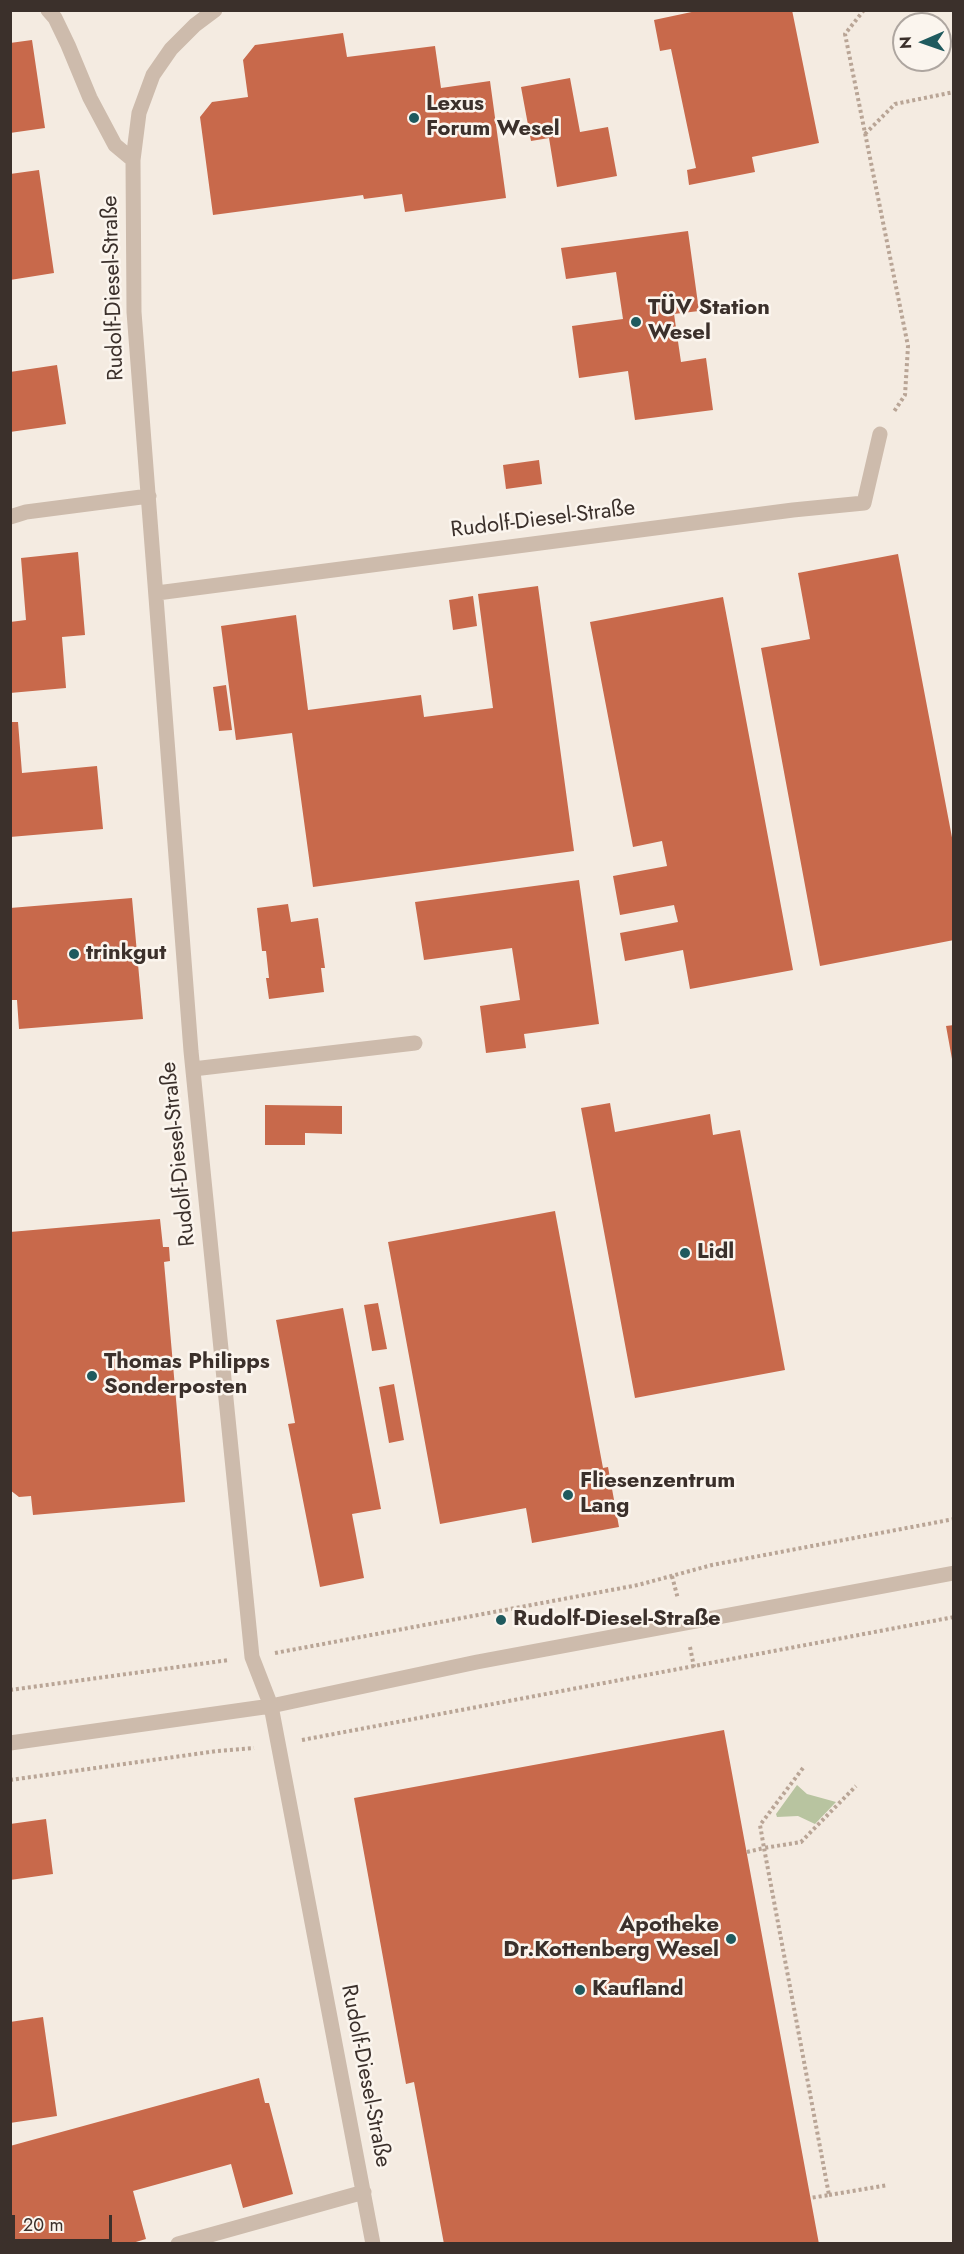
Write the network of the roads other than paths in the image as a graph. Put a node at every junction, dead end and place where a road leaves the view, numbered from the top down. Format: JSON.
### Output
{"nodes":[{"id":1,"x":48,"y":10,"type":"edge"},
{"id":2,"x":215,"y":10,"type":"edge"},
{"id":3,"x":133,"y":160,"type":"junction"},
{"id":4,"x":880,"y":434,"type":"road end"},
{"id":5,"x":149,"y":496,"type":"junction"},
{"id":6,"x":10,"y":517,"type":"edge"},
{"id":7,"x":157,"y":593,"type":"junction"},
{"id":8,"x":415,"y":1042,"type":"dead end"},
{"id":9,"x":193,"y":1069,"type":"junction"},
{"id":10,"x":954,"y":1573,"type":"edge"},
{"id":11,"x":271,"y":1706,"type":"junction"},
{"id":12,"x":10,"y":1743,"type":"edge"},
{"id":13,"x":364,"y":2192,"type":"junction"},
{"id":14,"x":178,"y":2244,"type":"edge"},
{"id":15,"x":373,"y":2244,"type":"edge"}],
"edges":[{"from":1,"to":3,"type":"street"},
{"from":2,"to":3,"type":"street","name":"Rudolf-Diesel-Straße"},
{"from":3,"to":5,"type":"street","name":"Rudolf-Diesel-Straße"},
{"from":4,"to":7,"type":"street","name":"Rudolf-Diesel-Straße"},
{"from":5,"to":6,"type":"street"},
{"from":5,"to":7,"type":"street","name":"Rudolf-Diesel-Straße"},
{"from":7,"to":9,"type":"street","name":"Rudolf-Diesel-Straße"},
{"from":8,"to":9,"type":"street"},
{"from":9,"to":11,"type":"street","name":"Rudolf-Diesel-Straße"},
{"from":10,"to":11,"type":"street"},
{"from":11,"to":12,"type":"street"},
{"from":11,"to":13,"type":"street","name":"Rudolf-Diesel-Straße"},
{"from":13,"to":14,"type":"street"},
{"from":13,"to":15,"type":"street","name":"Rudolf-Diesel-Straße"}]}
